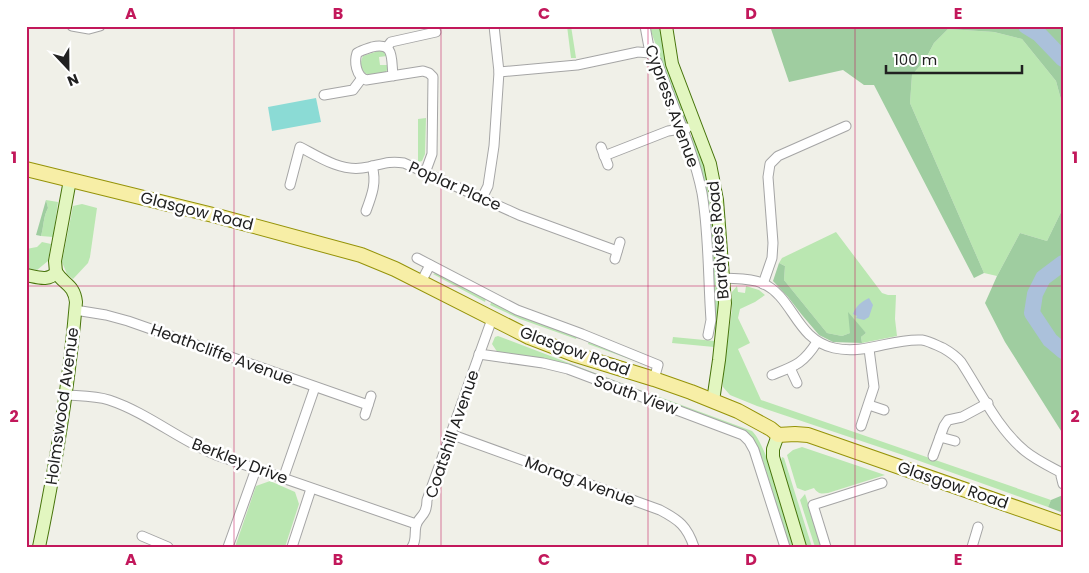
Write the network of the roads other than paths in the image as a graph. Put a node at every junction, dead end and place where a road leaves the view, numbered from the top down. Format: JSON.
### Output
{"nodes":[{"id":1,"x":72,"y":26,"type":"edge"},
{"id":2,"x":100,"y":26,"type":"edge"},
{"id":3,"x":494,"y":26,"type":"edge"},
{"id":4,"x":645,"y":26,"type":"edge"},
{"id":5,"x":666,"y":26,"type":"edge"},
{"id":6,"x":436,"y":32,"type":"dead end"},
{"id":7,"x":387,"y":47,"type":"junction"},
{"id":8,"x":650,"y":53,"type":"junction"},
{"id":9,"x":499,"y":72,"type":"junction"},
{"id":10,"x":393,"y":76,"type":"junction"},
{"id":11,"x":362,"y":78,"type":"junction"},
{"id":12,"x":324,"y":95,"type":"dead end"},
{"id":13,"x":696,"y":125,"type":"junction"},
{"id":14,"x":846,"y":126,"type":"dead end"},
{"id":15,"x":682,"y":130,"type":"junction"},
{"id":16,"x":608,"y":165,"type":"dead end"},
{"id":17,"x":372,"y":166,"type":"junction"},
{"id":18,"x":26,"y":169,"type":"edge"},
{"id":19,"x":425,"y":172,"type":"junction"},
{"id":20,"x":70,"y":180,"type":"junction"},
{"id":21,"x":290,"y":185,"type":"dead end"},
{"id":22,"x":482,"y":198,"type":"junction"},
{"id":23,"x":366,"y":211,"type":"dead end"},
{"id":24,"x":620,"y":242,"type":"dead end"},
{"id":25,"x":417,"y":258,"type":"dead end"},
{"id":26,"x":430,"y":265,"type":"junction"},
{"id":27,"x":56,"y":272,"type":"junction"},
{"id":28,"x":26,"y":275,"type":"edge"},
{"id":29,"x":724,"y":278,"type":"junction"},
{"id":30,"x":421,"y":282,"type":"junction"},
{"id":31,"x":763,"y":284,"type":"junction"},
{"id":32,"x":75,"y":310,"type":"junction"},
{"id":33,"x":492,"y":319,"type":"junction"},
{"id":34,"x":708,"y":336,"type":"dead end"},
{"id":35,"x":817,"y":342,"type":"junction"},
{"id":36,"x":869,"y":349,"type":"junction"},
{"id":37,"x":479,"y":354,"type":"junction"},
{"id":38,"x":790,"y":368,"type":"junction"},
{"id":39,"x":772,"y":375,"type":"dead end"},
{"id":40,"x":654,"y":379,"type":"junction"},
{"id":41,"x":797,"y":383,"type":"dead end"},
{"id":42,"x":315,"y":387,"type":"junction"},
{"id":43,"x":67,"y":395,"type":"junction"},
{"id":44,"x":713,"y":402,"type":"junction"},
{"id":45,"x":988,"y":403,"type":"junction"},
{"id":46,"x":869,"y":405,"type":"junction"},
{"id":47,"x":884,"y":410,"type":"dead end"},
{"id":48,"x":365,"y":415,"type":"dead end"},
{"id":49,"x":861,"y":426,"type":"dead end"},
{"id":50,"x":450,"y":434,"type":"junction"},
{"id":51,"x":778,"y":435,"type":"junction"},
{"id":52,"x":940,"y":437,"type":"junction"},
{"id":53,"x":955,"y":441,"type":"dead end"},
{"id":54,"x":933,"y":456,"type":"dead end"},
{"id":55,"x":256,"y":469,"type":"junction"},
{"id":56,"x":1062,"y":472,"type":"edge"},
{"id":57,"x":283,"y":479,"type":"junction"},
{"id":58,"x":882,"y":483,"type":"dead end"},
{"id":59,"x":1063,"y":484,"type":"edge"},
{"id":60,"x":311,"y":489,"type":"junction"},
{"id":61,"x":416,"y":524,"type":"junction"},
{"id":62,"x":1063,"y":524,"type":"edge"},
{"id":63,"x":978,"y":527,"type":"dead end"},
{"id":64,"x":142,"y":536,"type":"dead end"},
{"id":65,"x":39,"y":547,"type":"edge"},
{"id":66,"x":168,"y":547,"type":"edge"},
{"id":67,"x":228,"y":547,"type":"edge"},
{"id":68,"x":292,"y":547,"type":"edge"},
{"id":69,"x":412,"y":547,"type":"edge"},
{"id":70,"x":694,"y":547,"type":"edge"},
{"id":71,"x":785,"y":547,"type":"edge"},
{"id":72,"x":800,"y":547,"type":"edge"},
{"id":73,"x":826,"y":547,"type":"edge"},
{"id":74,"x":972,"y":547,"type":"edge"}],
"edges":[{"from":1,"to":2,"type":"street"},
{"from":3,"to":9,"type":"street"},
{"from":4,"to":8,"type":"street","name":"Cypress Avenue"},
{"from":5,"to":13,"type":"main road","name":"Bardykes Road"},
{"from":6,"to":7,"type":"street"},
{"from":7,"to":10,"type":"street"},
{"from":7,"to":11,"type":"street"},
{"from":8,"to":9,"type":"street"},
{"from":8,"to":15,"type":"street","name":"Cypress Avenue"},
{"from":9,"to":22,"type":"street"},
{"from":10,"to":11,"type":"street"},
{"from":10,"to":19,"type":"street"},
{"from":11,"to":12,"type":"street"},
{"from":13,"to":15,"type":"street"},
{"from":13,"to":29,"type":"main road","name":"Bardykes Road"},
{"from":14,"to":31,"type":"street"},
{"from":15,"to":16,"type":"street"},
{"from":15,"to":34,"type":"street","name":"Cypress Avenue"},
{"from":17,"to":19,"type":"street","name":"Poplar Place"},
{"from":17,"to":21,"type":"street","name":"Poplar Place"},
{"from":17,"to":23,"type":"street"},
{"from":18,"to":20,"type":"main road","name":"Glasgow Road"},
{"from":19,"to":22,"type":"street","name":"Poplar Place"},
{"from":20,"to":27,"type":"main road"},
{"from":20,"to":30,"type":"main road","name":"Glasgow Road"},
{"from":22,"to":24,"type":"street","name":"Poplar Place"},
{"from":25,"to":26,"type":"street"},
{"from":26,"to":30,"type":"street"},
{"from":26,"to":40,"type":"street"},
{"from":27,"to":28,"type":"main road"},
{"from":27,"to":32,"type":"main road","name":"Holmswood Avenue"},
{"from":29,"to":31,"type":"street"},
{"from":29,"to":44,"type":"main road","name":"Bardykes Road"},
{"from":30,"to":33,"type":"main road","name":"Glasgow Road"},
{"from":31,"to":35,"type":"street"},
{"from":32,"to":42,"type":"street","name":"Heathcliffe Avenue"},
{"from":32,"to":43,"type":"main road","name":"Holmswood Avenue"},
{"from":33,"to":37,"type":"street","name":"Coatshill Avenue"},
{"from":33,"to":40,"type":"main road","name":"Glasgow Road"},
{"from":35,"to":36,"type":"street"},
{"from":35,"to":38,"type":"street"},
{"from":36,"to":45,"type":"street"},
{"from":36,"to":46,"type":"street"},
{"from":37,"to":50,"type":"street","name":"Coatshill Avenue"},
{"from":37,"to":71,"type":"street","name":"South View"},
{"from":38,"to":39,"type":"street"},
{"from":38,"to":41,"type":"street"},
{"from":40,"to":44,"type":"main road","name":"Glasgow Road"},
{"from":42,"to":48,"type":"street","name":"Heathcliffe Avenue"},
{"from":42,"to":57,"type":"street"},
{"from":43,"to":55,"type":"street","name":"Berkley Drive"},
{"from":43,"to":65,"type":"main road","name":"Holmswood Avenue"},
{"from":44,"to":51,"type":"main road","name":"Glasgow Road"},
{"from":45,"to":52,"type":"street"},
{"from":45,"to":56,"type":"street"},
{"from":46,"to":47,"type":"street"},
{"from":46,"to":49,"type":"street"},
{"from":50,"to":61,"type":"street","name":"Coatshill Avenue"},
{"from":50,"to":70,"type":"street","name":"Morag Avenue"},
{"from":51,"to":62,"type":"main road","name":"Glasgow Road"},
{"from":51,"to":72,"type":"main road"},
{"from":52,"to":53,"type":"street"},
{"from":52,"to":54,"type":"street"},
{"from":55,"to":57,"type":"street","name":"Berkley Drive"},
{"from":55,"to":67,"type":"street"},
{"from":56,"to":59,"type":"street"},
{"from":57,"to":60,"type":"street","name":"Berkley Drive"},
{"from":58,"to":73,"type":"street"},
{"from":60,"to":61,"type":"street","name":"Berkley Drive"},
{"from":60,"to":68,"type":"street"},
{"from":61,"to":69,"type":"street","name":"Coatshill Avenue"},
{"from":63,"to":74,"type":"street"},
{"from":64,"to":66,"type":"street"}]}
